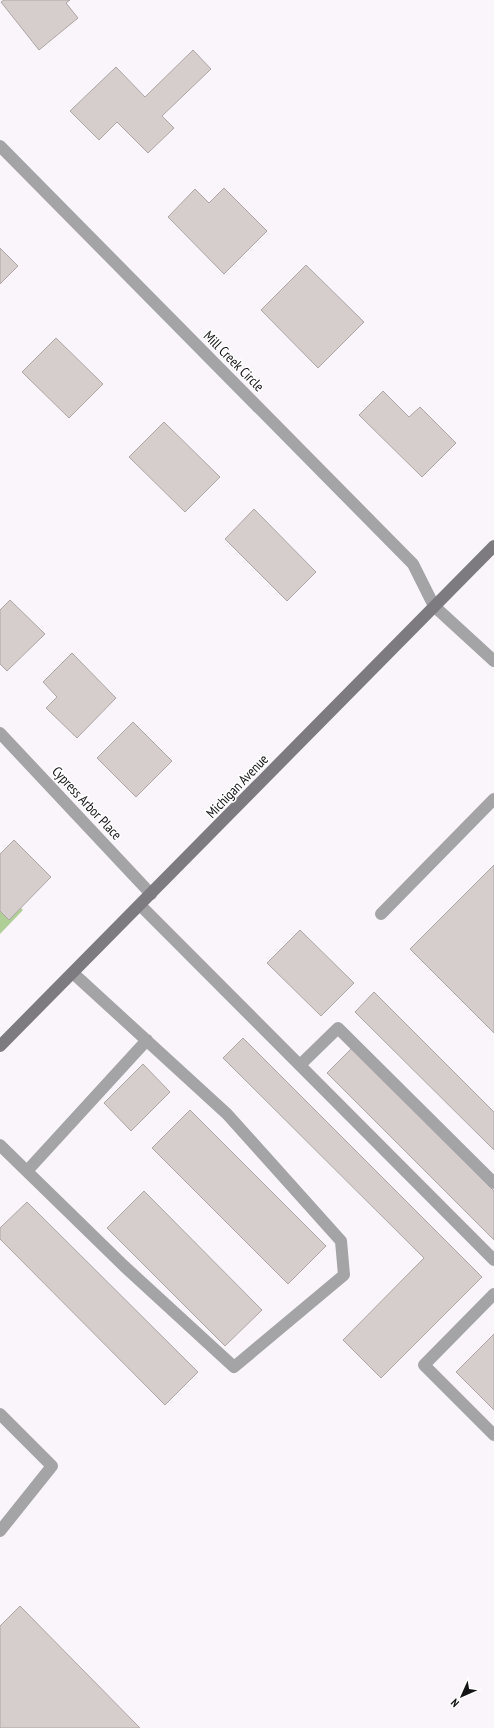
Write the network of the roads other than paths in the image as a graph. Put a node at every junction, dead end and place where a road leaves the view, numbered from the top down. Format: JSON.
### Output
{"nodes":[{"id":1,"x":0,"y":146,"type":"edge"},
{"id":2,"x":494,"y":546,"type":"edge"},
{"id":3,"x":434,"y":606,"type":"junction"},
{"id":4,"x":494,"y":661,"type":"edge"},
{"id":5,"x":0,"y":733,"type":"edge"},
{"id":6,"x":494,"y":799,"type":"edge"},
{"id":7,"x":151,"y":894,"type":"junction"},
{"id":8,"x":140,"y":905,"type":"junction"},
{"id":9,"x":382,"y":914,"type":"dead end"},
{"id":10,"x":74,"y":974,"type":"junction"},
{"id":11,"x":147,"y":1040,"type":"junction"},
{"id":12,"x":0,"y":1046,"type":"edge"},
{"id":13,"x":300,"y":1065,"type":"junction"},
{"id":14,"x":0,"y":1145,"type":"edge"},
{"id":15,"x":27,"y":1171,"type":"junction"},
{"id":16,"x":494,"y":1183,"type":"edge"},
{"id":17,"x":494,"y":1260,"type":"edge"},
{"id":18,"x":494,"y":1294,"type":"edge"},
{"id":19,"x":0,"y":1414,"type":"edge"},
{"id":20,"x":494,"y":1435,"type":"edge"},
{"id":21,"x":0,"y":1531,"type":"edge"}],
"edges":[{"from":1,"to":3,"type":"street","name":"Mill Creek Circle"},
{"from":2,"to":3,"type":"main road","name":"Michigan Avenue"},
{"from":3,"to":4,"type":"street"},
{"from":3,"to":7,"type":"main road","name":"Michigan Avenue"},
{"from":5,"to":7,"type":"street","name":"Cypress Arbor Place"},
{"from":6,"to":9,"type":"street"},
{"from":7,"to":8,"type":"main road","name":"Michigan Avenue"},
{"from":8,"to":10,"type":"main road","name":"Michigan Avenue"},
{"from":8,"to":13,"type":"street"},
{"from":10,"to":11,"type":"street"},
{"from":10,"to":12,"type":"main road","name":"Michigan Avenue"},
{"from":11,"to":15,"type":"street"},
{"from":11,"to":15,"type":"street"},
{"from":13,"to":16,"type":"street"},
{"from":13,"to":17,"type":"street"},
{"from":14,"to":15,"type":"street"},
{"from":18,"to":20,"type":"street"},
{"from":19,"to":21,"type":"street"}]}
